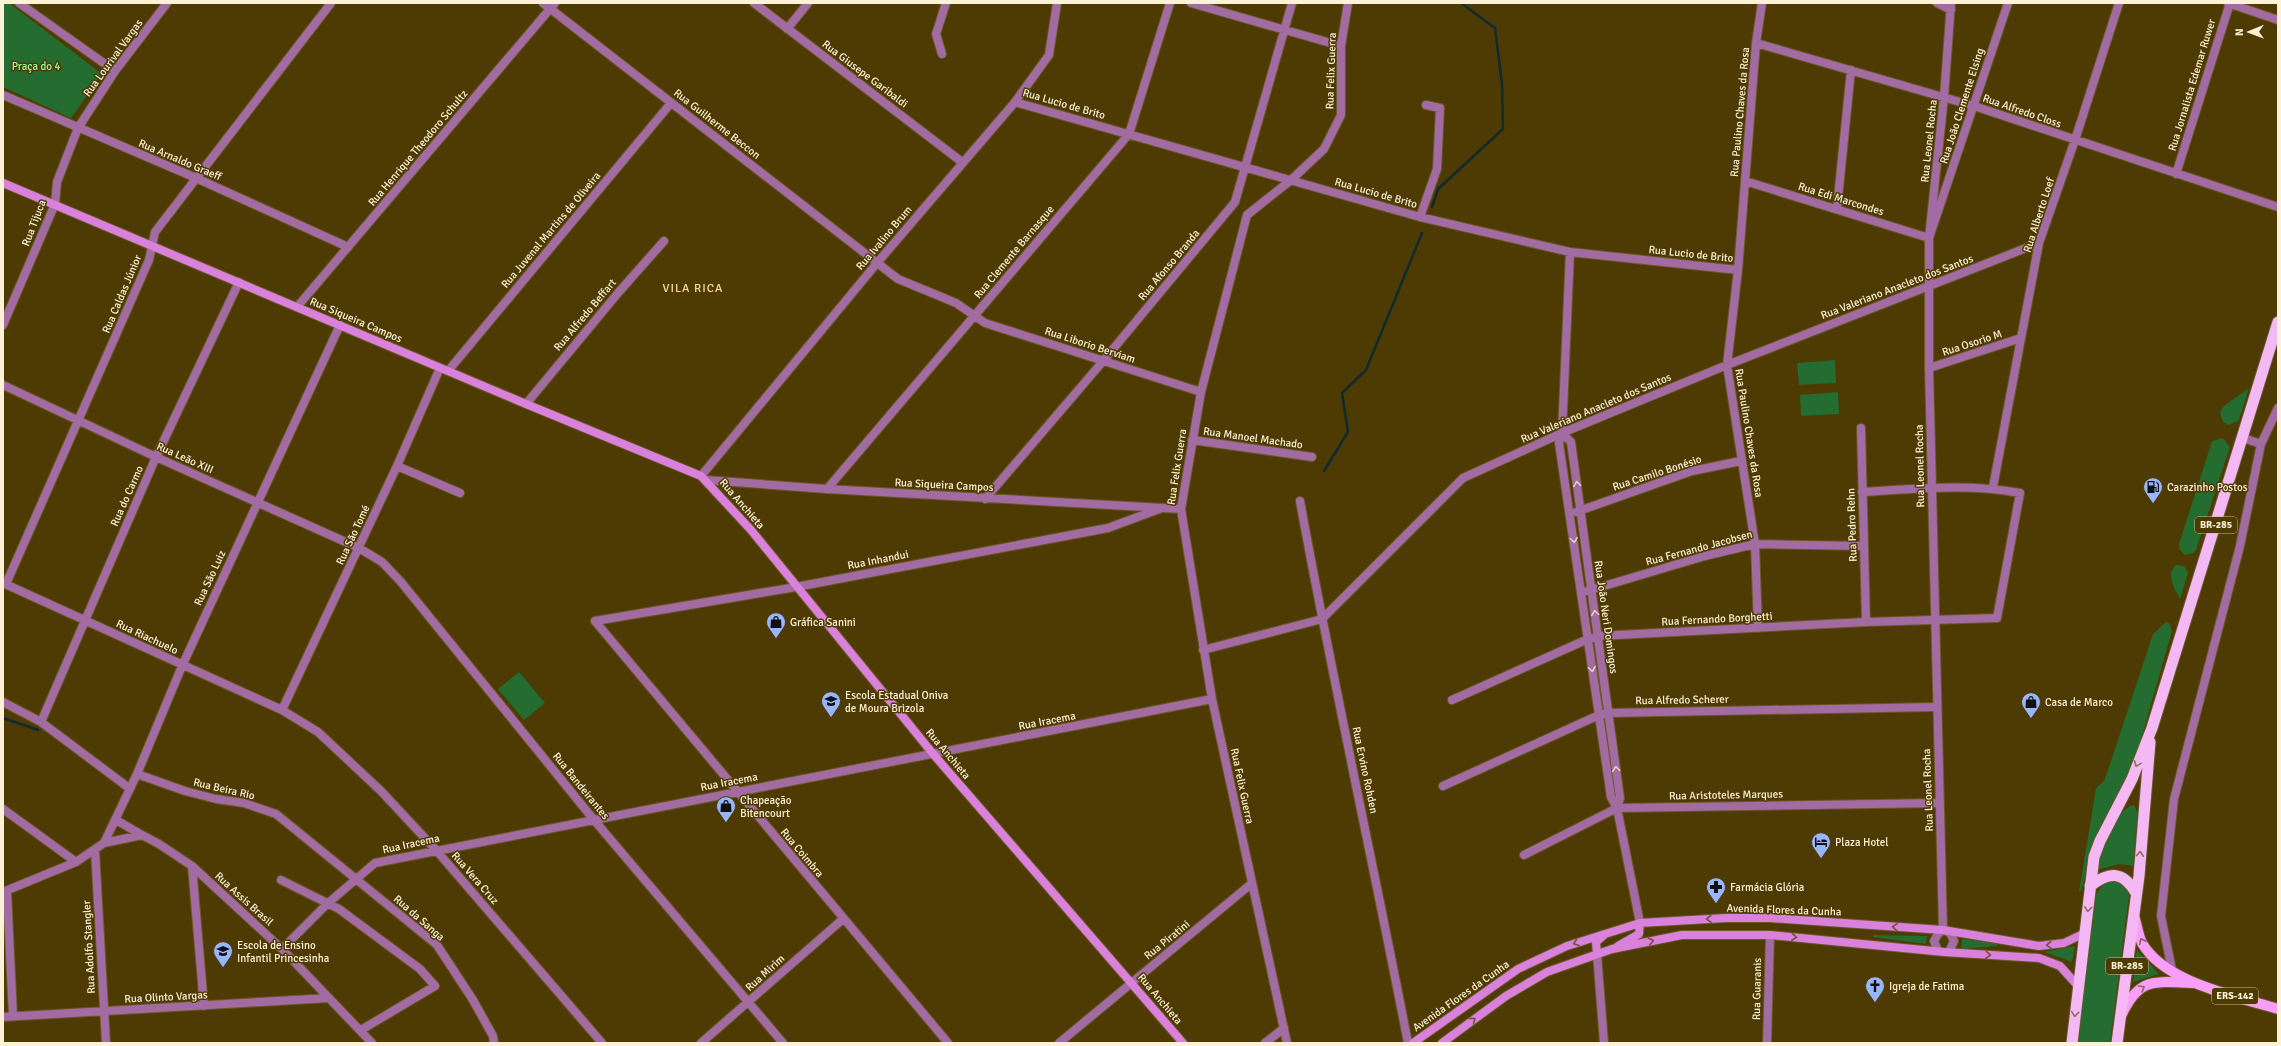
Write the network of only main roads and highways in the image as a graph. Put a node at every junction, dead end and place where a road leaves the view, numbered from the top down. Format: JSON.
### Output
{"nodes":[{"id":1,"x":3,"y":183,"type":"edge"},
{"id":2,"x":2278,"y":322,"type":"edge"},
{"id":3,"x":704,"y":478,"type":"joint"},
{"id":4,"x":2152,"y":728,"type":"junction"},
{"id":5,"x":2090,"y":886,"type":"junction"},
{"id":6,"x":2136,"y":893,"type":"junction"},
{"id":7,"x":2134,"y":914,"type":"junction"},
{"id":8,"x":1640,"y":923,"type":"junction"},
{"id":9,"x":1613,"y":931,"type":"junction"},
{"id":10,"x":2085,"y":933,"type":"junction"},
{"id":11,"x":1612,"y":949,"type":"junction"},
{"id":12,"x":1597,"y":954,"type":"junction"},
{"id":13,"x":2193,"y":983,"type":"junction"},
{"id":14,"x":2078,"y":986,"type":"junction"},
{"id":15,"x":2278,"y":1009,"type":"edge"},
{"id":16,"x":2120,"y":1019,"type":"junction"},
{"id":17,"x":1183,"y":1043,"type":"edge"},
{"id":18,"x":1413,"y":1043,"type":"edge"},
{"id":19,"x":1442,"y":1043,"type":"edge"},
{"id":20,"x":2072,"y":1043,"type":"edge"},
{"id":21,"x":2117,"y":1043,"type":"edge"}],
"edges":[{"from":1,"to":3,"type":"main road","name":"Rua Siqueira Campos"},
{"from":2,"to":4,"type":"highway","number":"BR-285"},
{"from":3,"to":17,"type":"main road","name":"Rua Anchieta"},
{"from":4,"to":5,"type":"highway","number":"BR-285","one_way":true},
{"from":6,"to":4,"type":"highway","number":"BR-285","one_way":true},
{"from":5,"to":6,"type":"highway"},
{"from":5,"to":10,"type":"highway","number":"BR-285","one_way":true},
{"from":6,"to":7,"type":"highway","number":"BR-285"},
{"from":13,"to":7,"type":"main road","number":"ERS-142","one_way":true},
{"from":7,"to":16,"type":"highway","number":"BR-285"},
{"from":8,"to":9,"type":"main road","name":"Avenida Flores da Cunha"},
{"from":10,"to":8,"type":"main road","name":"Avenida Flores da Cunha","one_way":true},
{"from":8,"to":11,"type":"main road"},
{"from":9,"to":12,"type":"main road"},
{"from":9,"to":18,"type":"main road","name":"Avenida Flores da Cunha","one_way":true},
{"from":10,"to":14,"type":"highway","number":"BR-285"},
{"from":11,"to":12,"type":"main road"},
{"from":11,"to":14,"type":"main road","one_way":true},
{"from":19,"to":12,"type":"main road","one_way":true},
{"from":13,"to":15,"type":"main road","number":"ERS-142"},
{"from":16,"to":13,"type":"main road","number":"ERS-142","one_way":true},
{"from":14,"to":20,"type":"highway","number":"BR-285","one_way":true},
{"from":16,"to":21,"type":"highway","number":"BR-285"}]}
